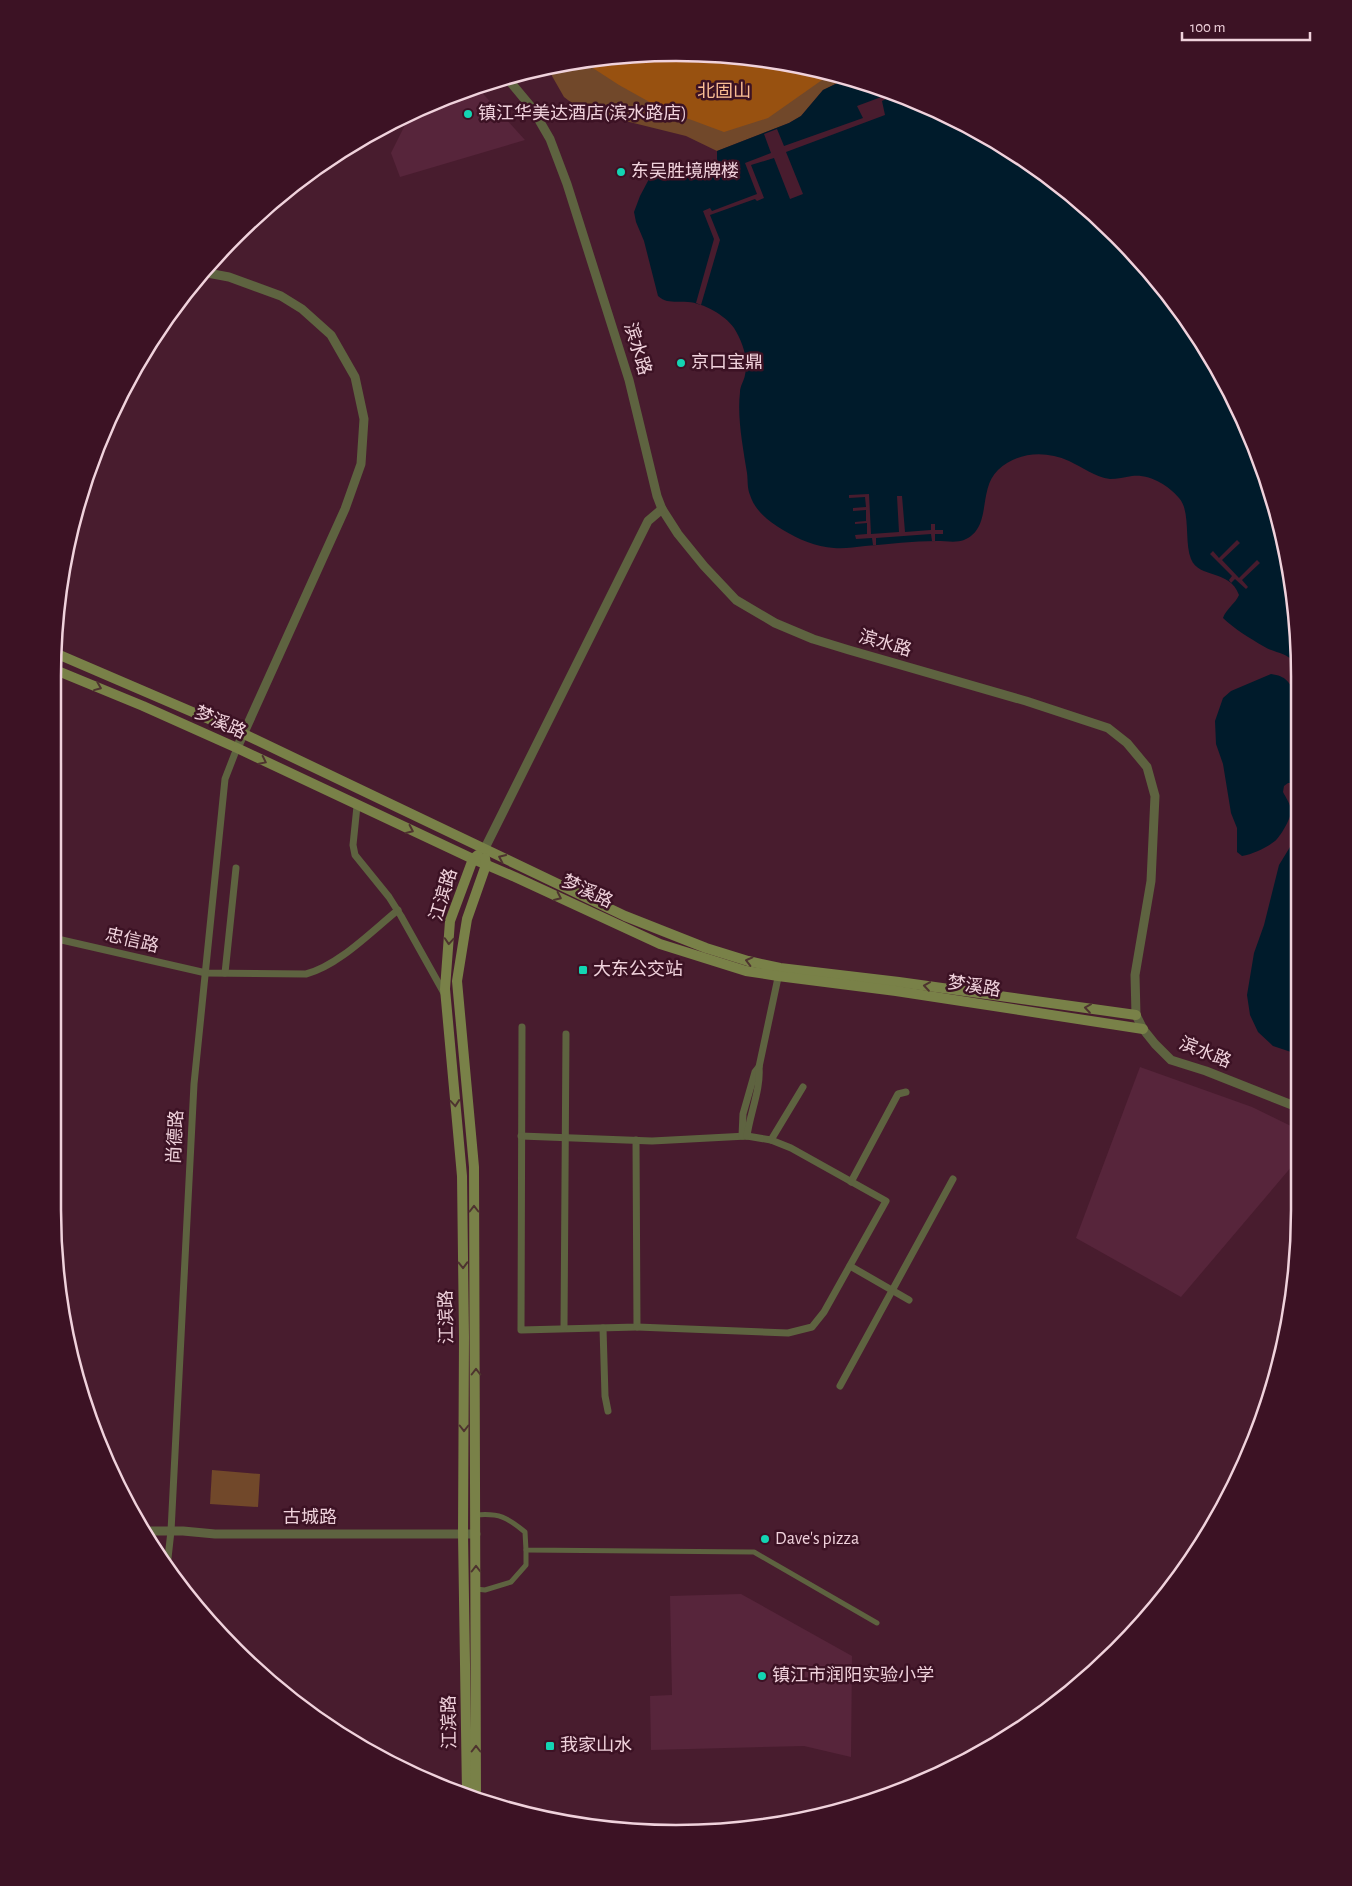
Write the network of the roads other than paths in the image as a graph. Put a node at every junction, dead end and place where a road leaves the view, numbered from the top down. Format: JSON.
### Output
{"nodes":[{"id":1,"x":512,"y":84,"type":"edge"},
{"id":2,"x":212,"y":274,"type":"edge"},
{"id":3,"x":662,"y":508,"type":"junction"},
{"id":4,"x":62,"y":656,"type":"edge"},
{"id":5,"x":61,"y":672,"type":"edge"},
{"id":6,"x":243,"y":733,"type":"junction"},
{"id":7,"x":236,"y":748,"type":"junction"},
{"id":8,"x":357,"y":806,"type":"junction"},
{"id":9,"x":484,"y":850,"type":"junction"},
{"id":10,"x":473,"y":859,"type":"junction"},
{"id":11,"x":486,"y":865,"type":"junction"},
{"id":12,"x":236,"y":868,"type":"dead end"},
{"id":13,"x":398,"y":910,"type":"junction"},
{"id":14,"x":61,"y":940,"type":"edge"},
{"id":15,"x":779,"y":972,"type":"junction"},
{"id":16,"x":206,"y":973,"type":"junction"},
{"id":17,"x":225,"y":973,"type":"junction"},
{"id":18,"x":446,"y":996,"type":"junction"},
{"id":19,"x":1136,"y":1014,"type":"junction"},
{"id":20,"x":522,"y":1027,"type":"dead end"},
{"id":21,"x":1143,"y":1028,"type":"junction"},
{"id":22,"x":566,"y":1034,"type":"dead end"},
{"id":23,"x":802,"y":1087,"type":"dead end"},
{"id":24,"x":906,"y":1092,"type":"dead end"},
{"id":25,"x":1291,"y":1105,"type":"edge"},
{"id":26,"x":521,"y":1136,"type":"junction"},
{"id":27,"x":745,"y":1136,"type":"junction"},
{"id":28,"x":565,"y":1138,"type":"junction"},
{"id":29,"x":636,"y":1140,"type":"junction"},
{"id":30,"x":771,"y":1140,"type":"junction"},
{"id":31,"x":953,"y":1179,"type":"dead end"},
{"id":32,"x":851,"y":1182,"type":"junction"},
{"id":33,"x":850,"y":1266,"type":"junction"},
{"id":34,"x":892,"y":1290,"type":"junction"},
{"id":35,"x":909,"y":1300,"type":"dead end"},
{"id":36,"x":637,"y":1327,"type":"junction"},
{"id":37,"x":564,"y":1328,"type":"junction"},
{"id":38,"x":603,"y":1328,"type":"junction"},
{"id":39,"x":840,"y":1386,"type":"dead end"},
{"id":40,"x":608,"y":1412,"type":"dead end"},
{"id":41,"x":476,"y":1515,"type":"junction"},
{"id":42,"x":152,"y":1531,"type":"edge"},
{"id":43,"x":171,"y":1531,"type":"junction"},
{"id":44,"x":463,"y":1534,"type":"junction"},
{"id":45,"x":476,"y":1534,"type":"junction"},
{"id":46,"x":526,"y":1550,"type":"junction"},
{"id":47,"x":168,"y":1556,"type":"edge"},
{"id":48,"x":476,"y":1589,"type":"junction"},
{"id":49,"x":878,"y":1623,"type":"dead end"},
{"id":50,"x":467,"y":1788,"type":"edge"},
{"id":51,"x":476,"y":1791,"type":"edge"}],
"edges":[{"from":1,"to":3,"type":"street","name":"滨水路"},
{"from":2,"to":6,"type":"street"},
{"from":3,"to":9,"type":"street","name":"江滨路"},
{"from":3,"to":19,"type":"street","name":"滨水路"},
{"from":4,"to":6,"type":"main road","name":"梦溪路"},
{"from":5,"to":7,"type":"main road","name":"梦溪路","one_way":true},
{"from":6,"to":7,"type":"street"},
{"from":6,"to":9,"type":"main road","name":"梦溪路"},
{"from":7,"to":8,"type":"main road","name":"梦溪路","one_way":true},
{"from":7,"to":16,"type":"street","name":"尚德路"},
{"from":8,"to":10,"type":"main road","name":"梦溪路","one_way":true},
{"from":8,"to":13,"type":"street"},
{"from":9,"to":10,"type":"main road","name":"江滨路"},
{"from":9,"to":11,"type":"main road","name":"江滨路"},
{"from":15,"to":9,"type":"main road","name":"梦溪路","one_way":true},
{"from":10,"to":11,"type":"main road","name":"梦溪路"},
{"from":10,"to":18,"type":"main road","name":"江滨路","one_way":true},
{"from":11,"to":15,"type":"main road","name":"梦溪路","one_way":true},
{"from":41,"to":11,"type":"main road","name":"江滨路","one_way":true},
{"from":12,"to":17,"type":"street"},
{"from":13,"to":17,"type":"street","name":"忠信路"},
{"from":13,"to":18,"type":"street"},
{"from":14,"to":16,"type":"street","name":"忠信路"},
{"from":19,"to":15,"type":"main road","name":"梦溪路","one_way":true},
{"from":15,"to":21,"type":"main road","name":"梦溪路"},
{"from":15,"to":27,"type":"street"},
{"from":16,"to":17,"type":"street","name":"忠信路"},
{"from":16,"to":43,"type":"street","name":"尚德路"},
{"from":18,"to":44,"type":"main road","name":"江滨路","one_way":true},
{"from":19,"to":21,"type":"street","name":"滨水路"},
{"from":20,"to":26,"type":"street"},
{"from":21,"to":25,"type":"street","name":"滨水路"},
{"from":22,"to":28,"type":"street"},
{"from":23,"to":30,"type":"street"},
{"from":24,"to":32,"type":"street"},
{"from":26,"to":28,"type":"street"},
{"from":26,"to":37,"type":"street"},
{"from":27,"to":29,"type":"street"},
{"from":27,"to":30,"type":"street"},
{"from":28,"to":29,"type":"street"},
{"from":28,"to":37,"type":"street"},
{"from":29,"to":36,"type":"street"},
{"from":30,"to":32,"type":"street"},
{"from":31,"to":34,"type":"street"},
{"from":32,"to":33,"type":"street"},
{"from":33,"to":34,"type":"street"},
{"from":33,"to":36,"type":"street"},
{"from":34,"to":35,"type":"street"},
{"from":34,"to":39,"type":"street"},
{"from":36,"to":38,"type":"street"},
{"from":37,"to":38,"type":"street"},
{"from":38,"to":40,"type":"street"},
{"from":41,"to":45,"type":"main road","name":"江滨路"},
{"from":41,"to":46,"type":"street"},
{"from":42,"to":43,"type":"street","name":"古城路"},
{"from":43,"to":44,"type":"street","name":"古城路"},
{"from":43,"to":47,"type":"street","name":"尚德路"},
{"from":44,"to":45,"type":"street","name":"古城路"},
{"from":44,"to":50,"type":"main road","name":"江滨路"},
{"from":48,"to":45,"type":"main road","name":"江滨路","one_way":true},
{"from":46,"to":48,"type":"street"},
{"from":46,"to":49,"type":"street"},
{"from":51,"to":48,"type":"main road","name":"江滨路","one_way":true}]}
